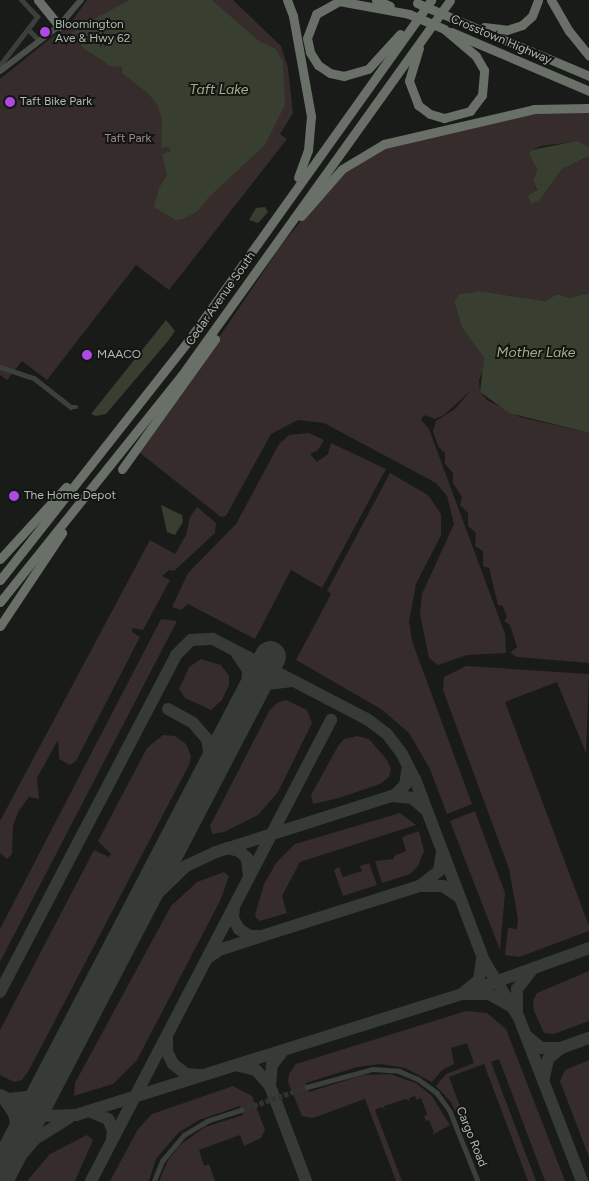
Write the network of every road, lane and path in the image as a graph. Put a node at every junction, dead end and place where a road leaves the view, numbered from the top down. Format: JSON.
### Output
{"nodes":[{"id":1,"x":21,"y":0,"type":"edge"},
{"id":2,"x":38,"y":0,"type":"edge"},
{"id":3,"x":45,"y":0,"type":"edge"},
{"id":4,"x":81,"y":0,"type":"edge"},
{"id":5,"x":287,"y":0,"type":"edge"},
{"id":6,"x":376,"y":0,"type":"edge"},
{"id":7,"x":431,"y":0,"type":"edge"},
{"id":8,"x":450,"y":0,"type":"edge"},
{"id":9,"x":538,"y":0,"type":"edge"},
{"id":10,"x":551,"y":0,"type":"edge"},
{"id":11,"x":414,"y":1,"type":"edge"},
{"id":12,"x":414,"y":18,"type":"junction"},
{"id":13,"x":452,"y":18,"type":"junction"},
{"id":14,"x":61,"y":24,"type":"junction"},
{"id":15,"x":430,"y":27,"type":"junction"},
{"id":16,"x":28,"y":29,"type":"junction"},
{"id":17,"x":444,"y":29,"type":"junction"},
{"id":18,"x":39,"y":40,"type":"junction"},
{"id":19,"x":589,"y":56,"type":"edge"},
{"id":20,"x":0,"y":65,"type":"edge"},
{"id":21,"x":0,"y":72,"type":"edge"},
{"id":22,"x":589,"y":76,"type":"edge"},
{"id":23,"x":589,"y":91,"type":"edge"},
{"id":24,"x":589,"y":108,"type":"edge"},
{"id":25,"x":284,"y":202,"type":"junction"},
{"id":26,"x":264,"y":260,"type":"junction"},
{"id":27,"x":245,"y":288,"type":"junction"},
{"id":28,"x":0,"y":367,"type":"edge"},
{"id":29,"x":76,"y":407,"type":"dead end"},
{"id":30,"x":112,"y":437,"type":"junction"},
{"id":31,"x":124,"y":448,"type":"junction"},
{"id":32,"x":122,"y":469,"type":"dead end"},
{"id":33,"x":0,"y":559,"type":"edge"},
{"id":34,"x":0,"y":580,"type":"edge"},
{"id":35,"x":0,"y":602,"type":"edge"},
{"id":36,"x":0,"y":626,"type":"edge"},
{"id":37,"x":307,"y":1087,"type":"tunnel mouth"},
{"id":38,"x":242,"y":1110,"type":"tunnel mouth"},
{"id":39,"x":154,"y":1181,"type":"edge"},
{"id":40,"x":478,"y":1181,"type":"edge"}],
"edges":[{"from":1,"to":16,"type":"street"},
{"from":2,"to":14,"type":"highway"},
{"from":3,"to":14,"type":"highway"},
{"from":4,"to":14,"type":"street"},
{"from":5,"to":25,"type":"highway"},
{"from":6,"to":12,"type":"highway","name":"Crosstown Highway"},
{"from":7,"to":12,"type":"highway","name":"Cedar Avenue South"},
{"from":8,"to":15,"type":"highway","name":"Cedar Avenue South"},
{"from":9,"to":13,"type":"highway"},
{"from":10,"to":19,"type":"highway"},
{"from":11,"to":13,"type":"highway","name":"Crosstown Highway","bridge":true},
{"from":12,"to":12,"type":"highway"},
{"from":12,"to":17,"type":"highway","name":"Crosstown Highway","bridge":true},
{"from":12,"to":25,"type":"highway","name":"Cedar Avenue South"},
{"from":13,"to":22,"type":"highway","name":"Crosstown Highway"},
{"from":14,"to":18,"type":"street"},
{"from":15,"to":17,"type":"highway"},
{"from":15,"to":26,"type":"highway","name":"Cedar Avenue South"},
{"from":16,"to":18,"type":"street"},
{"from":16,"to":20,"type":"street"},
{"from":17,"to":23,"type":"highway","name":"Crosstown Highway"},
{"from":18,"to":21,"type":"street"},
{"from":24,"to":26,"type":"highway"},
{"from":25,"to":30,"type":"highway","name":"Cedar Avenue South"},
{"from":26,"to":27,"type":"highway","name":"Cedar Avenue South"},
{"from":27,"to":31,"type":"highway","name":"Cedar Avenue South"},
{"from":27,"to":32,"type":"highway"},
{"from":28,"to":29,"type":"street"},
{"from":30,"to":33,"type":"highway"},
{"from":30,"to":34,"type":"highway","name":"Cedar Avenue South"},
{"from":31,"to":35,"type":"highway","name":"Cedar Avenue South"},
{"from":31,"to":36,"type":"highway"},
{"from":37,"to":40,"type":"street","name":"Cargo Road"},
{"from":38,"to":39,"type":"street"}]}
